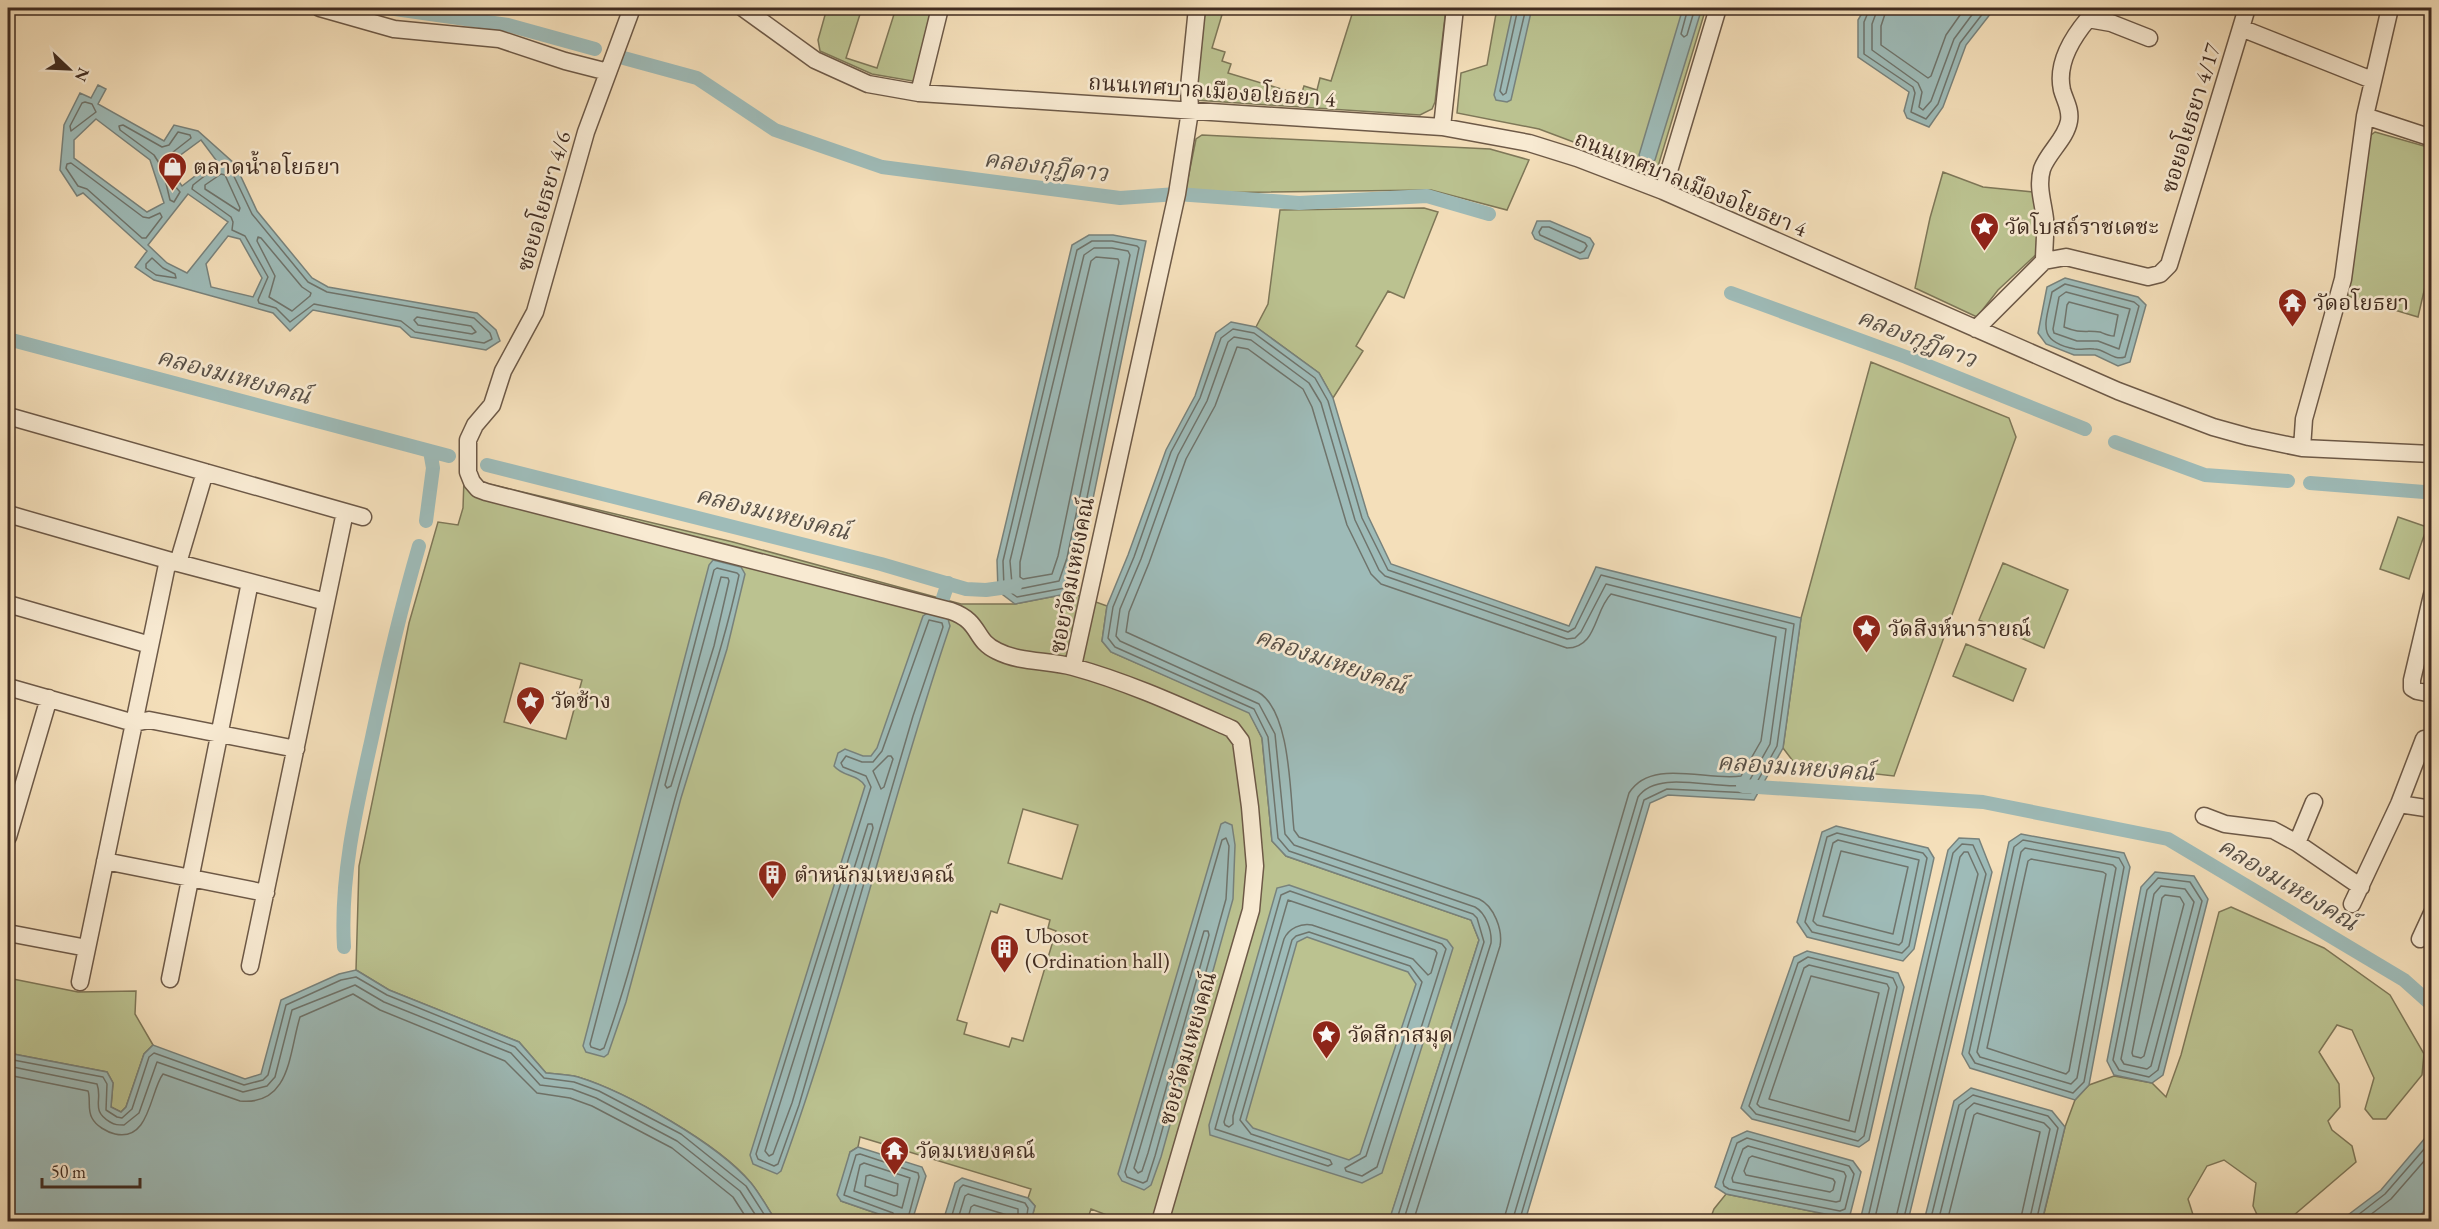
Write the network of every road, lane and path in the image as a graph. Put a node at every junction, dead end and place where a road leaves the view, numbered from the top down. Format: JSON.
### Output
{"nodes":[{"id":1,"x":320,"y":8,"type":"edge"},
{"id":2,"x":632,"y":8,"type":"edge"},
{"id":3,"x":743,"y":8,"type":"edge"},
{"id":4,"x":940,"y":8,"type":"edge"},
{"id":5,"x":1197,"y":8,"type":"edge"},
{"id":6,"x":1455,"y":8,"type":"edge"},
{"id":7,"x":1718,"y":8,"type":"edge"},
{"id":8,"x":2247,"y":8,"type":"edge"},
{"id":9,"x":2390,"y":8,"type":"edge"},
{"id":10,"x":2241,"y":28,"type":"junction"},
{"id":11,"x":2149,"y":38,"type":"dead end"},
{"id":12,"x":608,"y":72,"type":"junction"},
{"id":13,"x":2372,"y":80,"type":"junction"},
{"id":14,"x":919,"y":93,"type":"junction"},
{"id":15,"x":1190,"y":111,"type":"junction"},
{"id":16,"x":2365,"y":116,"type":"junction"},
{"id":17,"x":1442,"y":127,"type":"junction"},
{"id":18,"x":2432,"y":138,"type":"edge"},
{"id":19,"x":1664,"y":191,"type":"junction"},
{"id":20,"x":2044,"y":261,"type":"junction"},
{"id":21,"x":1976,"y":329,"type":"junction"},
{"id":22,"x":8,"y":419,"type":"edge"},
{"id":23,"x":2302,"y":448,"type":"junction"},
{"id":24,"x":2432,"y":454,"type":"edge"},
{"id":25,"x":205,"y":472,"type":"junction"},
{"id":26,"x":345,"y":512,"type":"junction"},
{"id":27,"x":8,"y":514,"type":"edge"},
{"id":28,"x":363,"y":517,"type":"dead end"},
{"id":29,"x":173,"y":562,"type":"junction"},
{"id":30,"x":250,"y":582,"type":"junction"},
{"id":31,"x":2431,"y":596,"type":"edge"},
{"id":32,"x":327,"y":602,"type":"junction"},
{"id":33,"x":8,"y":604,"type":"edge"},
{"id":34,"x":2427,"y":635,"type":"edge"},
{"id":35,"x":150,"y":645,"type":"junction"},
{"id":36,"x":1073,"y":666,"type":"junction"},
{"id":37,"x":8,"y":687,"type":"edge"},
{"id":38,"x":2432,"y":694,"type":"edge"},
{"id":39,"x":49,"y":699,"type":"junction"},
{"id":40,"x":134,"y":723,"type":"junction"},
{"id":41,"x":220,"y":734,"type":"junction"},
{"id":42,"x":2424,"y":739,"type":"dead end"},
{"id":43,"x":296,"y":748,"type":"junction"},
{"id":44,"x":2314,"y":802,"type":"dead end"},
{"id":45,"x":2399,"y":804,"type":"junction"},
{"id":46,"x":2432,"y":809,"type":"edge"},
{"id":47,"x":2204,"y":816,"type":"dead end"},
{"id":48,"x":8,"y":837,"type":"edge"},
{"id":49,"x":2297,"y":843,"type":"junction"},
{"id":50,"x":105,"y":861,"type":"junction"},
{"id":51,"x":191,"y":878,"type":"junction"},
{"id":52,"x":2361,"y":887,"type":"junction"},
{"id":53,"x":266,"y":893,"type":"junction"},
{"id":54,"x":2352,"y":904,"type":"dead end"},
{"id":55,"x":2432,"y":913,"type":"edge"},
{"id":56,"x":8,"y":933,"type":"edge"},
{"id":57,"x":2420,"y":939,"type":"dead end"},
{"id":58,"x":87,"y":948,"type":"junction"},
{"id":59,"x":250,"y":966,"type":"dead end"},
{"id":60,"x":171,"y":979,"type":"dead end"},
{"id":61,"x":80,"y":982,"type":"dead end"},
{"id":62,"x":1160,"y":1221,"type":"edge"}],
"edges":[{"from":1,"to":12,"type":"street"},
{"from":2,"to":12,"type":"street","name":"ซอยอโยธยา 4/6"},
{"from":3,"to":14,"type":"street","name":"ถนนเทศบาลเมืองอโยธยา 4"},
{"from":4,"to":14,"type":"street"},
{"from":5,"to":15,"type":"street","name":"ซอยวัดมเหยงคณ์"},
{"from":6,"to":17,"type":"street"},
{"from":7,"to":19,"type":"street"},
{"from":8,"to":10,"type":"street","name":"ซอยอโยธยา 4/17"},
{"from":9,"to":13,"type":"street"},
{"from":10,"to":13,"type":"street"},
{"from":10,"to":20,"type":"street","name":"ซอยอโยธยา 4/17"},
{"from":11,"to":20,"type":"street"},
{"from":12,"to":36,"type":"street","name":"ซอยอโยธยา 4/6"},
{"from":13,"to":16,"type":"street"},
{"from":14,"to":15,"type":"street","name":"ถนนเทศบาลเมืองอโยธยา 4"},
{"from":15,"to":17,"type":"street","name":"ถนนเทศบาลเมืองอโยธยา 4"},
{"from":15,"to":36,"type":"street","name":"ซอยวัดมเหยงคณ์"},
{"from":16,"to":18,"type":"street"},
{"from":16,"to":23,"type":"street"},
{"from":17,"to":19,"type":"street","name":"ถนนเทศบาลเมืองอโยธยา 4"},
{"from":19,"to":21,"type":"street","name":"ถนนเทศบาลเมืองอโยธยา 4"},
{"from":20,"to":21,"type":"street"},
{"from":21,"to":23,"type":"street","name":"ถนนเทศบาลเมืองอโยธยา 4"},
{"from":22,"to":25,"type":"street"},
{"from":23,"to":24,"type":"street","name":"ถนนเทศบาลเมืองอโยธยา 4"},
{"from":25,"to":26,"type":"street"},
{"from":25,"to":29,"type":"street"},
{"from":26,"to":28,"type":"street"},
{"from":26,"to":32,"type":"street"},
{"from":27,"to":29,"type":"street"},
{"from":29,"to":30,"type":"street"},
{"from":29,"to":35,"type":"street"},
{"from":30,"to":32,"type":"street"},
{"from":30,"to":41,"type":"street"},
{"from":31,"to":34,"type":"street"},
{"from":32,"to":43,"type":"street"},
{"from":33,"to":35,"type":"street"},
{"from":34,"to":38,"type":"street"},
{"from":35,"to":40,"type":"street"},
{"from":36,"to":62,"type":"street","name":"ซอยวัดมเหยงคณ์"},
{"from":37,"to":39,"type":"street"},
{"from":39,"to":40,"type":"street"},
{"from":39,"to":48,"type":"street"},
{"from":40,"to":41,"type":"street"},
{"from":40,"to":50,"type":"street"},
{"from":41,"to":43,"type":"street"},
{"from":41,"to":51,"type":"street"},
{"from":42,"to":45,"type":"street"},
{"from":43,"to":53,"type":"street"},
{"from":44,"to":49,"type":"street"},
{"from":45,"to":46,"type":"street"},
{"from":45,"to":52,"type":"street"},
{"from":47,"to":49,"type":"street"},
{"from":49,"to":52,"type":"street"},
{"from":50,"to":51,"type":"street"},
{"from":50,"to":58,"type":"street"},
{"from":51,"to":53,"type":"street"},
{"from":51,"to":60,"type":"street"},
{"from":52,"to":54,"type":"street"},
{"from":53,"to":59,"type":"street"},
{"from":55,"to":57,"type":"street"},
{"from":56,"to":58,"type":"street"},
{"from":58,"to":61,"type":"street"}]}
